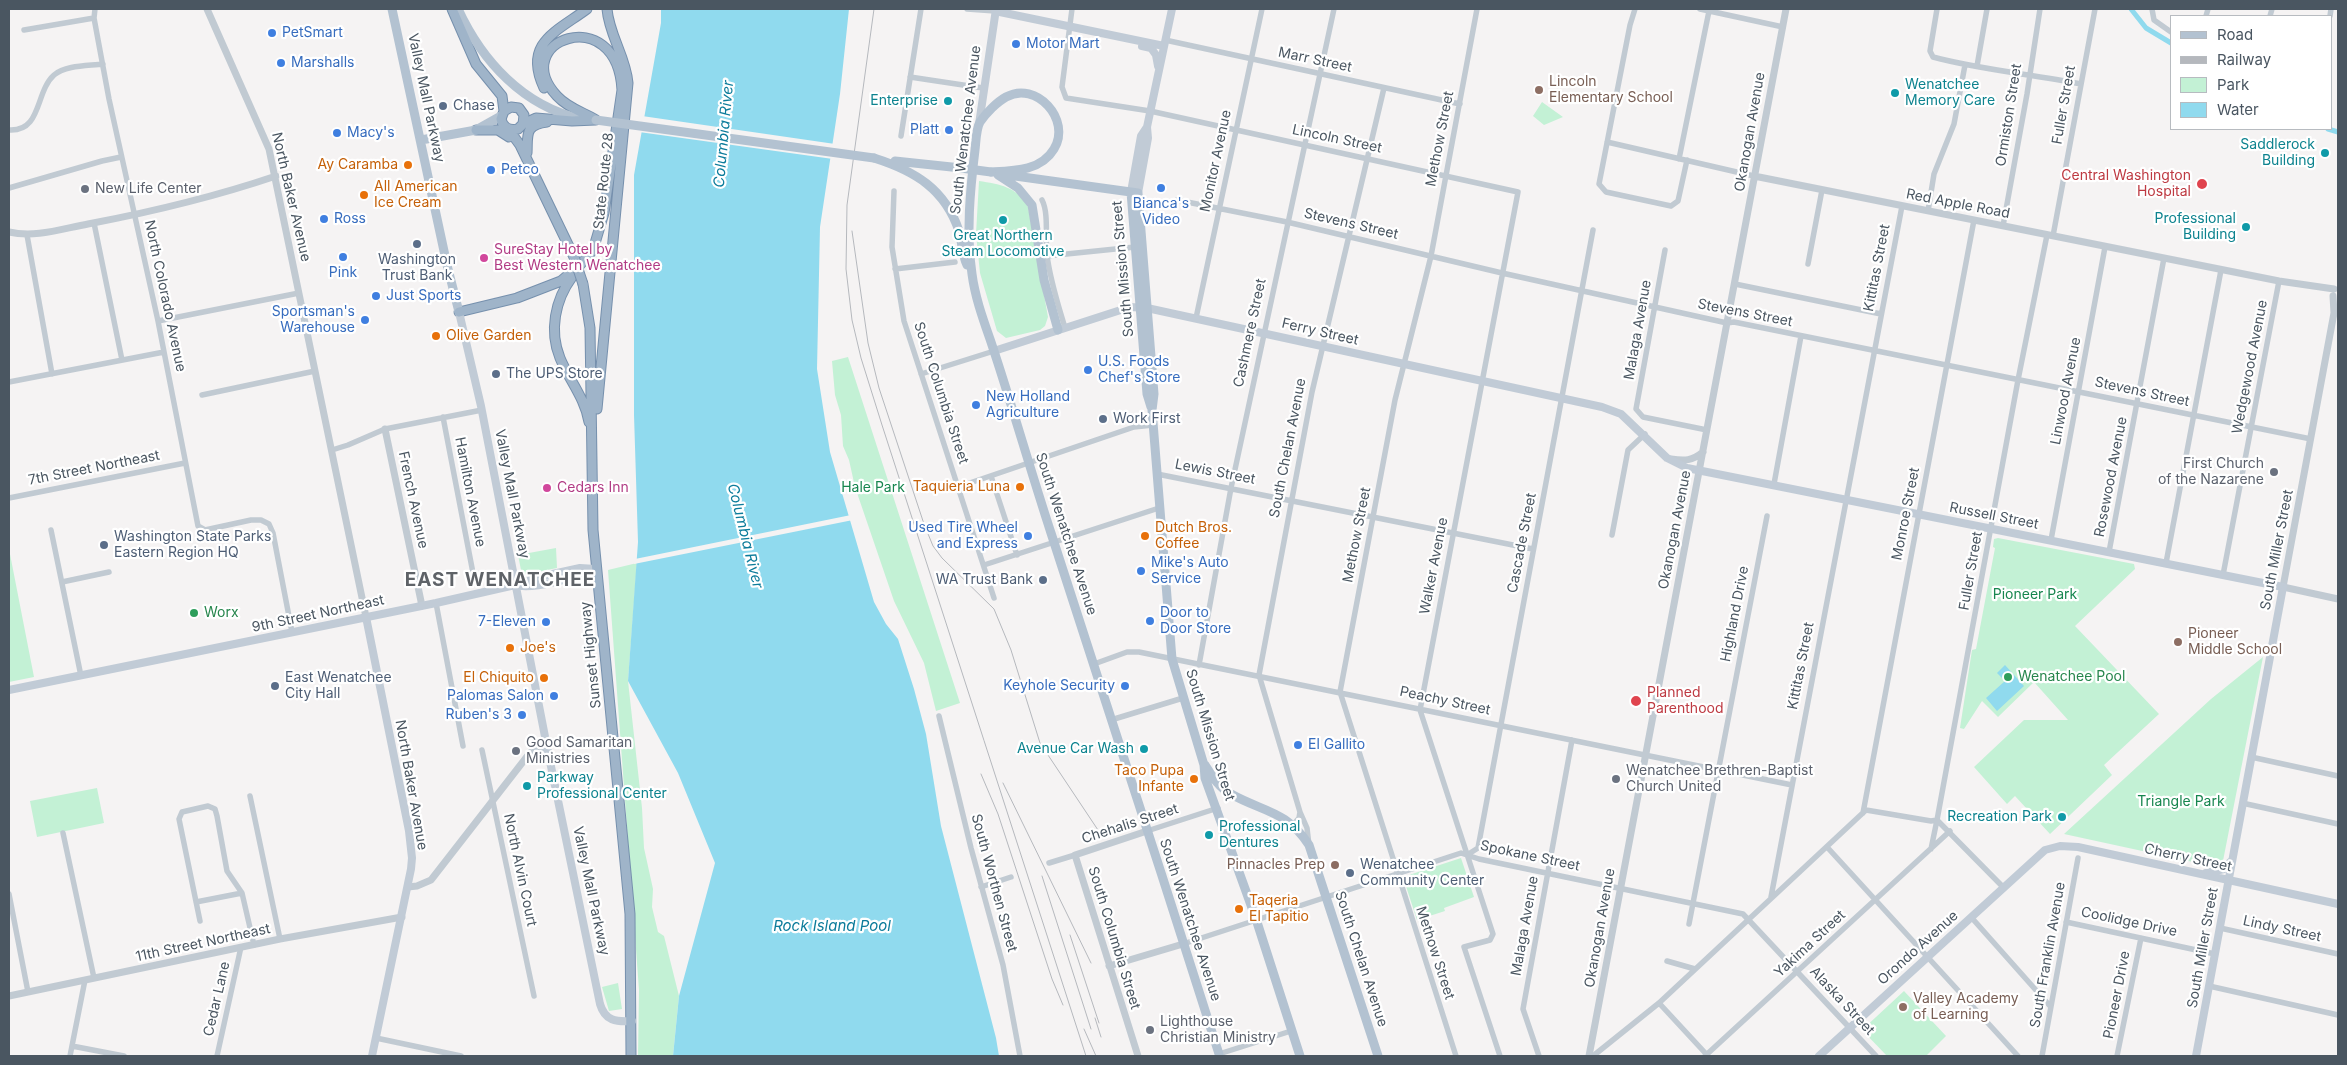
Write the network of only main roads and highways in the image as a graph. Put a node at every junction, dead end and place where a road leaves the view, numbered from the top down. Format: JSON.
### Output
{"nodes":[{"id":1,"x":392,"y":9,"type":"edge"},
{"id":2,"x":587,"y":9,"type":"edge"},
{"id":3,"x":607,"y":9,"type":"edge"},
{"id":4,"x":1172,"y":9,"type":"edge"},
{"id":5,"x":996,"y":10,"type":"edge"},
{"id":6,"x":460,"y":14,"type":"edge"},
{"id":7,"x":1130,"y":40,"type":"junction"},
{"id":8,"x":1165,"y":43,"type":"junction"},
{"id":9,"x":1159,"y":70,"type":"junction"},
{"id":10,"x":503,"y":113,"type":"junction"},
{"id":11,"x":557,"y":120,"type":"junction"},
{"id":12,"x":596,"y":120,"type":"junction"},
{"id":13,"x":979,"y":124,"type":"junction"},
{"id":14,"x":522,"y":125,"type":"junction"},
{"id":15,"x":507,"y":128,"type":"junction"},
{"id":16,"x":479,"y":129,"type":"junction"},
{"id":17,"x":421,"y":140,"type":"junction"},
{"id":18,"x":520,"y":145,"type":"junction"},
{"id":19,"x":526,"y":158,"type":"junction"},
{"id":20,"x":874,"y":158,"type":"junction"},
{"id":21,"x":991,"y":172,"type":"junction"},
{"id":22,"x":1134,"y":192,"type":"junction"},
{"id":23,"x":580,"y":265,"type":"junction"},
{"id":24,"x":972,"y":272,"type":"junction"},
{"id":25,"x":1144,"y":308,"type":"junction"},
{"id":26,"x":459,"y":312,"type":"junction"},
{"id":27,"x":1062,"y":329,"type":"junction"},
{"id":28,"x":994,"y":351,"type":"junction"},
{"id":29,"x":594,"y":450,"type":"junction"},
{"id":30,"x":1700,"y":470,"type":"joint"},
{"id":31,"x":596,"y":569,"type":"junction"},
{"id":32,"x":515,"y":585,"type":"junction"},
{"id":33,"x":2283,"y":587,"type":"joint"},
{"id":34,"x":366,"y":617,"type":"junction"},
{"id":35,"x":9,"y":690,"type":"edge"},
{"id":36,"x":1204,"y":765,"type":"junction"},
{"id":37,"x":1218,"y":808,"type":"junction"},
{"id":38,"x":1264,"y":809,"type":"junction"},
{"id":39,"x":2034,"y":859,"type":"joint"},
{"id":40,"x":2232,"y":859,"type":"junction"},
{"id":41,"x":2201,"y":874,"type":"junction"},
{"id":42,"x":2229,"y":880,"type":"junction"},
{"id":43,"x":2338,"y":904,"type":"edge"},
{"id":44,"x":632,"y":1021,"type":"junction"},
{"id":45,"x":372,"y":1056,"type":"edge"},
{"id":46,"x":631,"y":1056,"type":"edge"},
{"id":47,"x":1217,"y":1056,"type":"edge"},
{"id":48,"x":1300,"y":1056,"type":"edge"},
{"id":49,"x":1378,"y":1056,"type":"edge"},
{"id":50,"x":1819,"y":1056,"type":"edge"},
{"id":51,"x":2196,"y":1056,"type":"edge"}],
"edges":[{"from":1,"to":17,"type":"main road","name":"Valley Mall Parkway"},
{"from":2,"to":12,"type":"highway"},
{"from":3,"to":29,"type":"highway","name":"State Route 28"},
{"from":4,"to":8,"type":"main road","name":"South Mission Street"},
{"from":5,"to":7,"type":"main road","name":"Marr Street"},
{"from":5,"to":13,"type":"main road","name":"South Wenatchee Avenue"},
{"from":6,"to":10,"type":"highway"},
{"from":6,"to":12,"type":"main road"},
{"from":7,"to":8,"type":"main road","name":"Marr Street"},
{"from":7,"to":9,"type":"main road","name":"Marr Street"},
{"from":8,"to":9,"type":"main road","name":"South Mission Street"},
{"from":9,"to":22,"type":"main road","name":"South Mission Street"},
{"from":10,"to":14,"type":"highway"},
{"from":10,"to":15,"type":"highway"},
{"from":10,"to":16,"type":"main road"},
{"from":11,"to":12,"type":"highway"},
{"from":11,"to":14,"type":"highway"},
{"from":11,"to":19,"type":"highway"},
{"from":12,"to":20,"type":"main road","bridge":true},
{"from":12,"to":23,"type":"highway"},
{"from":13,"to":21,"type":"main road"},
{"from":13,"to":24,"type":"main road","name":"South Wenatchee Avenue"},
{"from":14,"to":15,"type":"highway"},
{"from":14,"to":18,"type":"highway","name":"Sunset Highway"},
{"from":15,"to":16,"type":"main road"},
{"from":15,"to":18,"type":"highway","name":"Sunset Highway"},
{"from":16,"to":17,"type":"main road"},
{"from":16,"to":19,"type":"highway"},
{"from":17,"to":26,"type":"main road","name":"Valley Mall Parkway"},
{"from":18,"to":19,"type":"highway","name":"Sunset Highway"},
{"from":19,"to":29,"type":"highway","name":"Sunset Highway","bridge":true},
{"from":20,"to":21,"type":"main road","bridge":true},
{"from":20,"to":24,"type":"main road"},
{"from":21,"to":22,"type":"main road"},
{"from":21,"to":27,"type":"main road"},
{"from":22,"to":25,"type":"main road","name":"South Mission Street"},
{"from":22,"to":25,"type":"main road","name":"South Mission Street"},
{"from":23,"to":26,"type":"highway"},
{"from":23,"to":29,"type":"highway"},
{"from":24,"to":28,"type":"main road","name":"South Wenatchee Avenue"},
{"from":25,"to":27,"type":"main road","name":"Ferry Street"},
{"from":25,"to":30,"type":"main road","name":"Ferry Street"},
{"from":25,"to":36,"type":"main road","name":"South Mission Street"},
{"from":26,"to":32,"type":"main road","name":"Valley Mall Parkway"},
{"from":27,"to":28,"type":"main road","name":"Ferry Street"},
{"from":28,"to":47,"type":"main road","name":"South Wenatchee Avenue"},
{"from":29,"to":31,"type":"highway","name":"Sunset Highway"},
{"from":30,"to":33,"type":"main road","name":"Russell Street"},
{"from":31,"to":32,"type":"main road","name":"9th Street Northeast"},
{"from":31,"to":44,"type":"highway","name":"Sunset Highway"},
{"from":32,"to":34,"type":"main road","name":"9th Street Northeast"},
{"from":32,"to":44,"type":"main road","name":"Valley Mall Parkway"},
{"from":33,"to":40,"type":"main road","name":"South Miller Street"},
{"from":34,"to":35,"type":"main road","name":"9th Street Northeast"},
{"from":34,"to":45,"type":"main road","name":"North Baker Avenue"},
{"from":36,"to":37,"type":"main road","name":"South Mission Street"},
{"from":36,"to":38,"type":"main road"},
{"from":37,"to":38,"type":"main road"},
{"from":37,"to":48,"type":"main road","name":"South Mission Street"},
{"from":38,"to":49,"type":"main road","name":"South Chelan Avenue"},
{"from":39,"to":41,"type":"main road","name":"Cherry Street"},
{"from":39,"to":50,"type":"main road","name":"Orondo Avenue"},
{"from":40,"to":41,"type":"main road"},
{"from":40,"to":42,"type":"main road","name":"South Miller Street"},
{"from":41,"to":42,"type":"main road","name":"Cherry Street"},
{"from":42,"to":43,"type":"main road","name":"Cherry Street"},
{"from":42,"to":51,"type":"main road","name":"South Miller Street"},
{"from":44,"to":46,"type":"highway","name":"Sunset Highway"}]}
